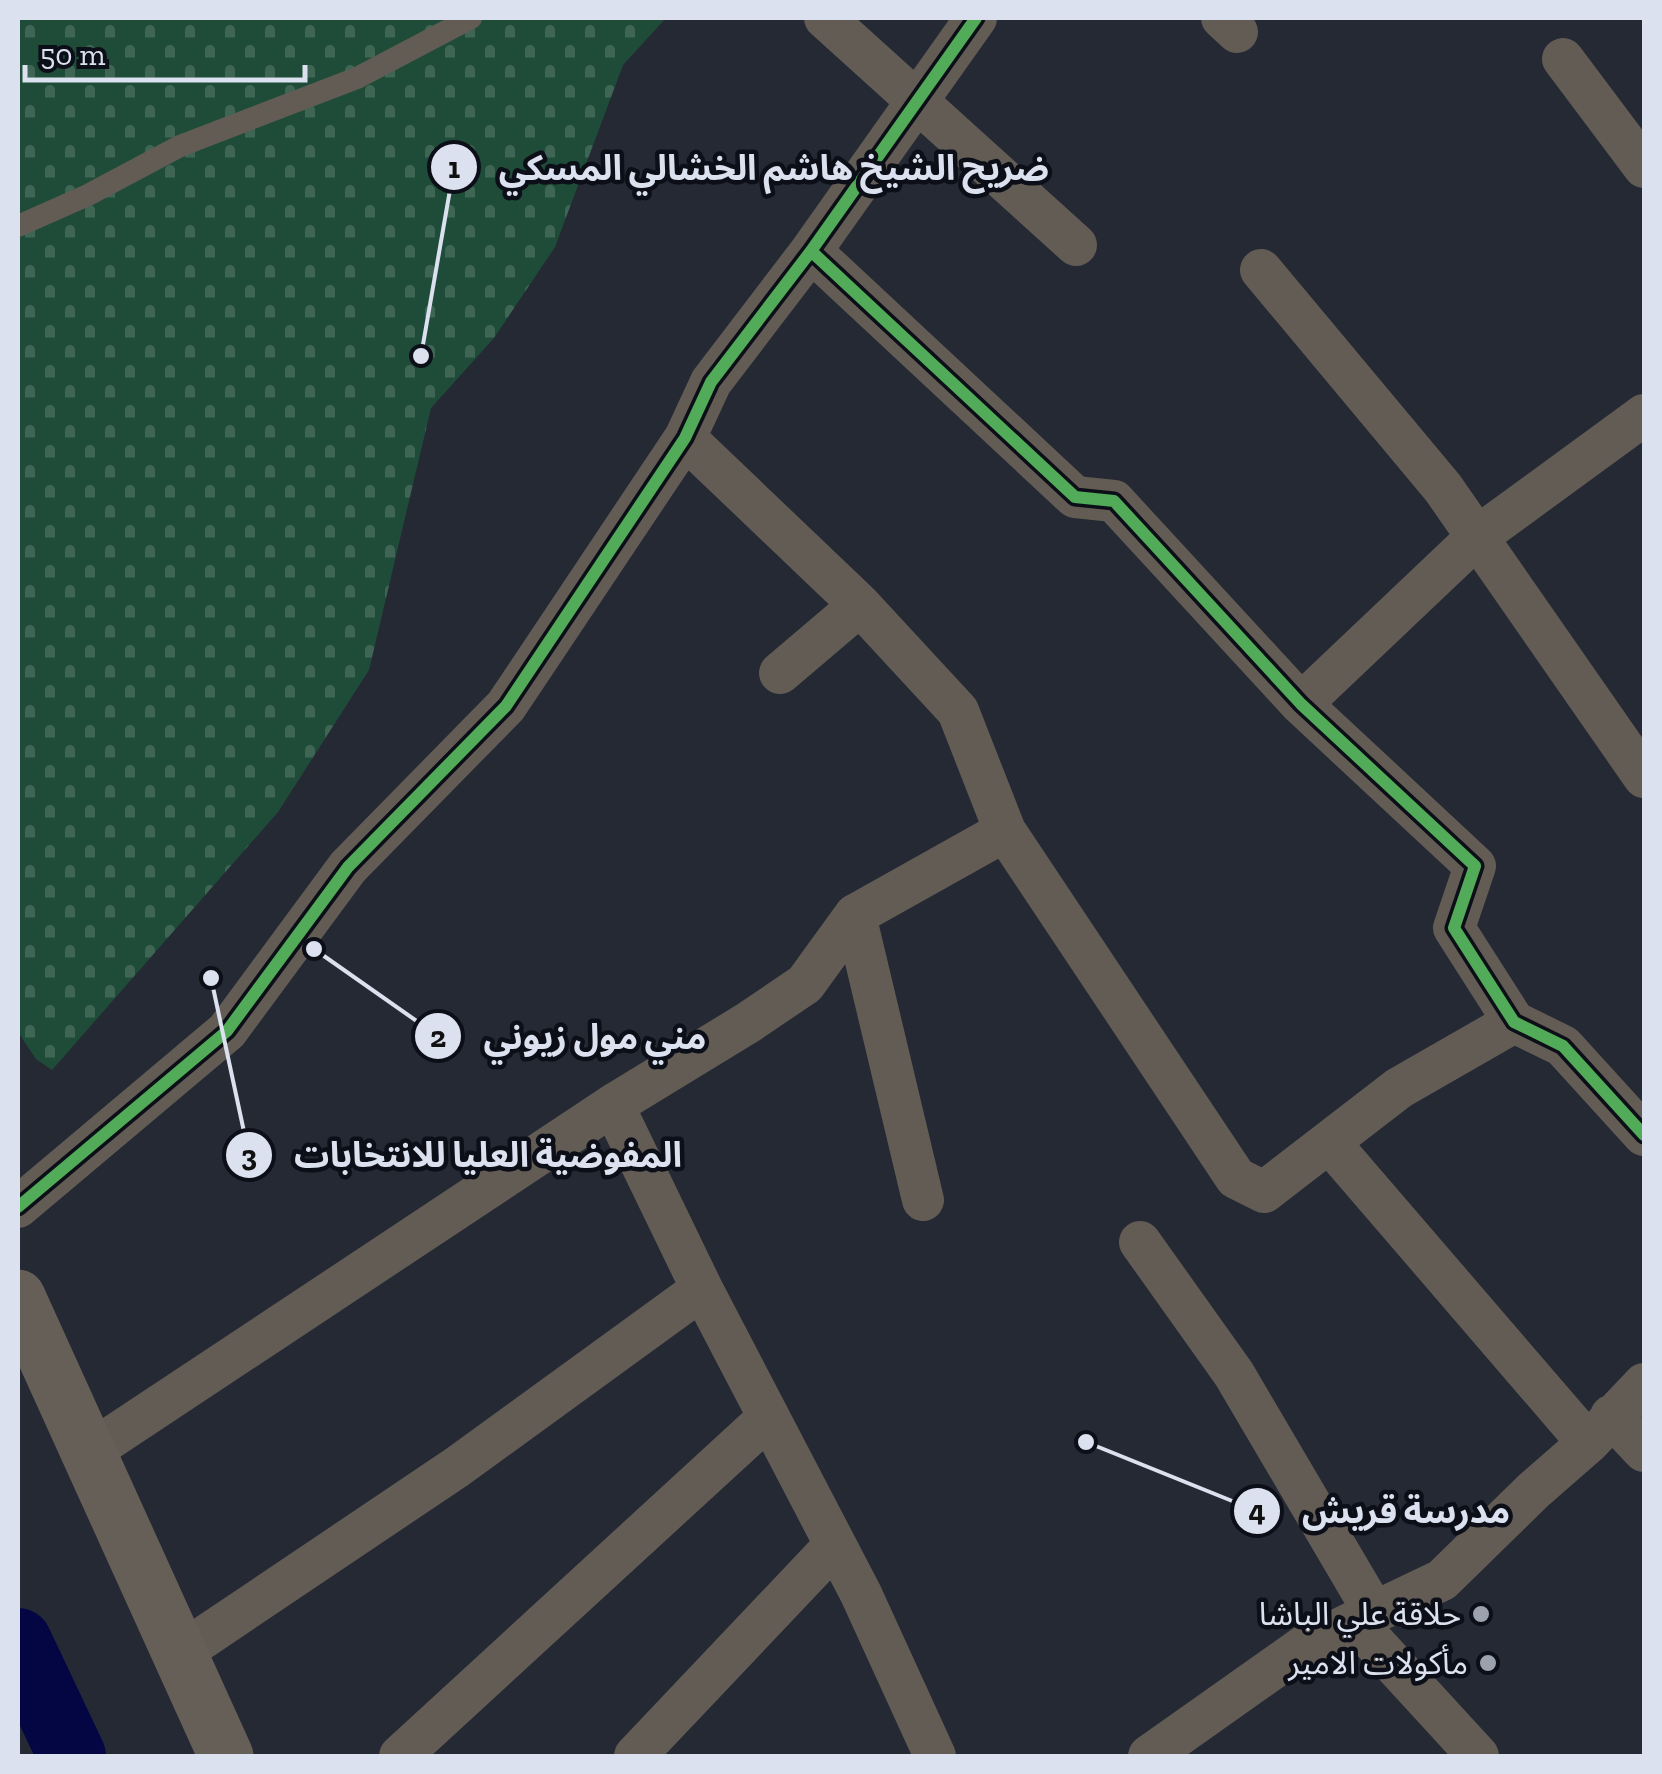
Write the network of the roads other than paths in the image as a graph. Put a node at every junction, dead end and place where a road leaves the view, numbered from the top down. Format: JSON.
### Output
{"nodes":[{"id":1,"x":471,"y":18,"type":"edge"},
{"id":2,"x":826,"y":18,"type":"edge"},
{"id":3,"x":976,"y":18,"type":"edge"},
{"id":4,"x":1563,"y":59,"type":"dead end"},
{"id":5,"x":916,"y":102,"type":"junction"},
{"id":6,"x":1644,"y":167,"type":"edge"},
{"id":7,"x":18,"y":226,"type":"edge"},
{"id":8,"x":1076,"y":245,"type":"dead end"},
{"id":9,"x":812,"y":251,"type":"junction"},
{"id":10,"x":1261,"y":270,"type":"dead end"},
{"id":11,"x":1644,"y":414,"type":"edge"},
{"id":12,"x":685,"y":438,"type":"junction"},
{"id":13,"x":1477,"y":537,"type":"junction"},
{"id":14,"x":860,"y":605,"type":"junction"},
{"id":15,"x":780,"y":673,"type":"dead end"},
{"id":16,"x":1301,"y":704,"type":"junction"},
{"id":17,"x":1644,"y":777,"type":"edge"},
{"id":18,"x":1005,"y":832,"type":"junction"},
{"id":19,"x":855,"y":915,"type":"junction"},
{"id":20,"x":1514,"y":1022,"type":"junction"},
{"id":21,"x":613,"y":1105,"type":"junction"},
{"id":22,"x":1644,"y":1135,"type":"edge"},
{"id":23,"x":1329,"y":1142,"type":"junction"},
{"id":24,"x":923,"y":1200,"type":"dead end"},
{"id":25,"x":18,"y":1207,"type":"edge"},
{"id":26,"x":1140,"y":1242,"type":"dead end"},
{"id":27,"x":702,"y":1289,"type":"junction"},
{"id":28,"x":18,"y":1297,"type":"edge"},
{"id":29,"x":1644,"y":1384,"type":"edge"},
{"id":30,"x":768,"y":1418,"type":"junction"},
{"id":31,"x":1599,"y":1429,"type":"junction"},
{"id":32,"x":1644,"y":1451,"type":"edge"},
{"id":33,"x":88,"y":1452,"type":"junction"},
{"id":34,"x":834,"y":1546,"type":"junction"},
{"id":35,"x":1365,"y":1618,"type":"junction"},
{"id":36,"x":180,"y":1654,"type":"junction"},
{"id":37,"x":226,"y":1756,"type":"edge"},
{"id":38,"x":400,"y":1756,"type":"edge"},
{"id":39,"x":635,"y":1756,"type":"edge"},
{"id":40,"x":935,"y":1756,"type":"edge"},
{"id":41,"x":1149,"y":1756,"type":"edge"},
{"id":42,"x":1478,"y":1756,"type":"edge"}],
"edges":[{"from":1,"to":7,"type":"lane"},
{"from":2,"to":5,"type":"street"},
{"from":3,"to":5,"type":"street"},
{"from":4,"to":6,"type":"street"},
{"from":5,"to":8,"type":"street"},
{"from":5,"to":9,"type":"street"},
{"from":9,"to":12,"type":"street"},
{"from":9,"to":16,"type":"street"},
{"from":10,"to":13,"type":"street"},
{"from":11,"to":13,"type":"street"},
{"from":12,"to":14,"type":"street"},
{"from":12,"to":25,"type":"street"},
{"from":13,"to":16,"type":"street"},
{"from":13,"to":17,"type":"street"},
{"from":14,"to":15,"type":"street"},
{"from":14,"to":18,"type":"street"},
{"from":16,"to":20,"type":"street"},
{"from":18,"to":19,"type":"street"},
{"from":18,"to":23,"type":"street"},
{"from":19,"to":21,"type":"street"},
{"from":19,"to":24,"type":"street"},
{"from":20,"to":22,"type":"street"},
{"from":20,"to":23,"type":"street"},
{"from":21,"to":27,"type":"street"},
{"from":21,"to":33,"type":"street"},
{"from":23,"to":31,"type":"street"},
{"from":26,"to":35,"type":"street"},
{"from":27,"to":30,"type":"street"},
{"from":27,"to":36,"type":"street"},
{"from":28,"to":33,"type":"street"},
{"from":29,"to":31,"type":"street"},
{"from":30,"to":34,"type":"street"},
{"from":30,"to":38,"type":"street"},
{"from":31,"to":32,"type":"street"},
{"from":31,"to":35,"type":"street"},
{"from":33,"to":36,"type":"street"},
{"from":34,"to":39,"type":"street"},
{"from":34,"to":40,"type":"street"},
{"from":35,"to":41,"type":"street"},
{"from":35,"to":42,"type":"street"},
{"from":36,"to":37,"type":"street"}]}
